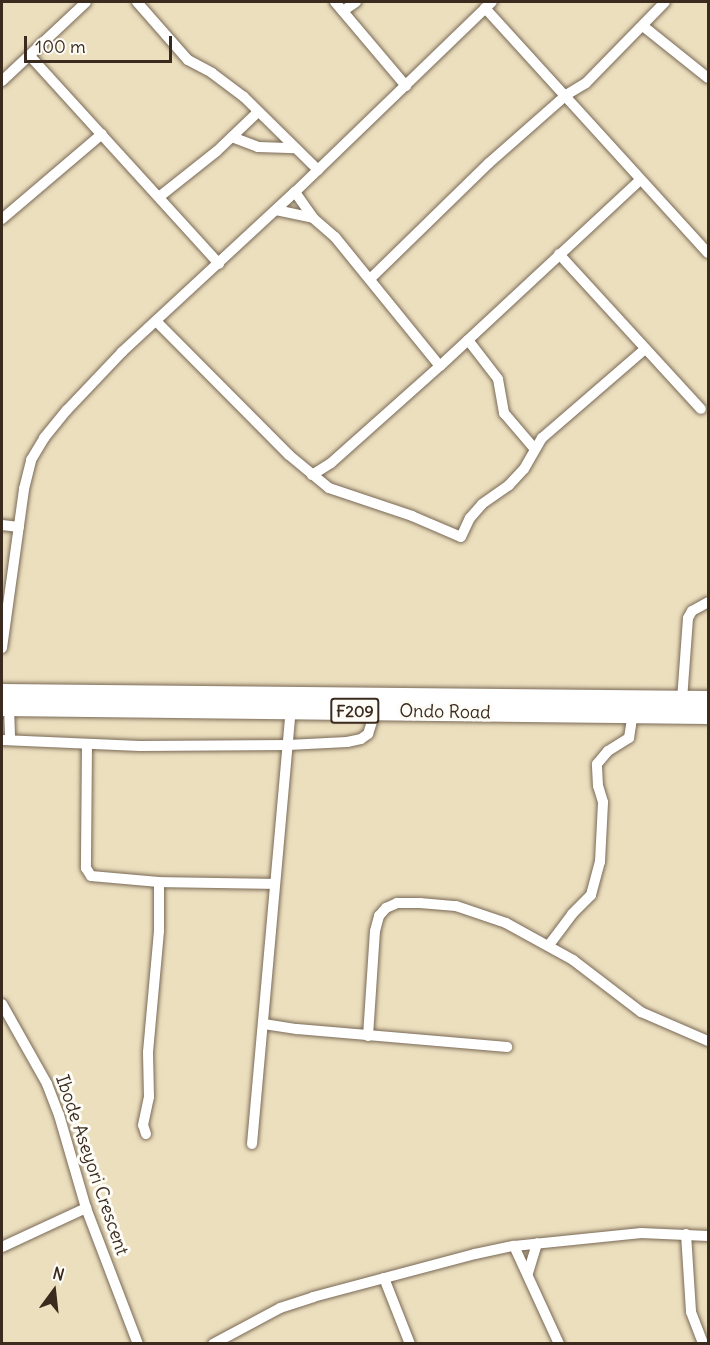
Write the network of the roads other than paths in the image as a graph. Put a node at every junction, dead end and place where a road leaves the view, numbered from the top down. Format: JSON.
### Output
{"nodes":[{"id":1,"x":86,"y":2,"type":"edge"},
{"id":2,"x":137,"y":2,"type":"edge"},
{"id":3,"x":335,"y":2,"type":"edge"},
{"id":4,"x":356,"y":2,"type":"edge"},
{"id":5,"x":665,"y":2,"type":"edge"},
{"id":6,"x":489,"y":5,"type":"edge"},
{"id":7,"x":344,"y":11,"type":"junction"},
{"id":8,"x":643,"y":26,"type":"junction"},
{"id":9,"x":30,"y":56,"type":"junction"},
{"id":10,"x":708,"y":78,"type":"edge"},
{"id":11,"x":2,"y":81,"type":"edge"},
{"id":12,"x":406,"y":86,"type":"junction"},
{"id":13,"x":566,"y":95,"type":"junction"},
{"id":14,"x":258,"y":112,"type":"junction"},
{"id":15,"x":102,"y":134,"type":"junction"},
{"id":16,"x":232,"y":137,"type":"junction"},
{"id":17,"x":296,"y":148,"type":"junction"},
{"id":18,"x":318,"y":170,"type":"junction"},
{"id":19,"x":640,"y":180,"type":"junction"},
{"id":20,"x":295,"y":192,"type":"junction"},
{"id":21,"x":159,"y":197,"type":"junction"},
{"id":22,"x":276,"y":210,"type":"junction"},
{"id":23,"x":313,"y":218,"type":"junction"},
{"id":24,"x":2,"y":219,"type":"edge"},
{"id":25,"x":559,"y":254,"type":"junction"},
{"id":26,"x":708,"y":254,"type":"edge"},
{"id":27,"x":219,"y":264,"type":"junction"},
{"id":28,"x":370,"y":279,"type":"junction"},
{"id":29,"x":156,"y":321,"type":"junction"},
{"id":30,"x":468,"y":340,"type":"junction"},
{"id":31,"x":644,"y":350,"type":"junction"},
{"id":32,"x":440,"y":366,"type":"junction"},
{"id":33,"x":701,"y":409,"type":"dead end"},
{"id":34,"x":534,"y":448,"type":"junction"},
{"id":35,"x":312,"y":476,"type":"junction"},
{"id":36,"x":2,"y":525,"type":"edge"},
{"id":37,"x":19,"y":527,"type":"junction"},
{"id":38,"x":708,"y":602,"type":"edge"},
{"id":39,"x":2,"y":648,"type":"edge"},
{"id":40,"x":682,"y":700,"type":"junction"},
{"id":41,"x":708,"y":700,"type":"edge"},
{"id":42,"x":4,"y":702,"type":"edge"},
{"id":43,"x":511,"y":706,"type":"junction"},
{"id":44,"x":291,"y":711,"type":"junction"},
{"id":45,"x":375,"y":712,"type":"junction"},
{"id":46,"x":633,"y":714,"type":"junction"},
{"id":47,"x":708,"y":715,"type":"edge"},
{"id":48,"x":6,"y":740,"type":"edge"},
{"id":49,"x":87,"y":744,"type":"junction"},
{"id":50,"x":288,"y":745,"type":"junction"},
{"id":51,"x":159,"y":882,"type":"junction"},
{"id":52,"x":275,"y":884,"type":"junction"},
{"id":53,"x":549,"y":945,"type":"junction"},
{"id":54,"x":2,"y":1004,"type":"edge"},
{"id":55,"x":264,"y":1024,"type":"junction"},
{"id":56,"x":368,"y":1035,"type":"junction"},
{"id":57,"x":708,"y":1041,"type":"edge"},
{"id":58,"x":507,"y":1047,"type":"dead end"},
{"id":59,"x":146,"y":1134,"type":"dead end"},
{"id":60,"x":252,"y":1144,"type":"dead end"},
{"id":61,"x":86,"y":1208,"type":"junction"},
{"id":62,"x":686,"y":1234,"type":"junction"},
{"id":63,"x":708,"y":1236,"type":"edge"},
{"id":64,"x":537,"y":1243,"type":"junction"},
{"id":65,"x":514,"y":1246,"type":"junction"},
{"id":66,"x":2,"y":1247,"type":"edge"},
{"id":67,"x":528,"y":1273,"type":"junction"},
{"id":68,"x":384,"y":1278,"type":"junction"},
{"id":69,"x":138,"y":1344,"type":"edge"},
{"id":70,"x":213,"y":1344,"type":"edge"},
{"id":71,"x":410,"y":1344,"type":"edge"},
{"id":72,"x":559,"y":1344,"type":"edge"},
{"id":73,"x":703,"y":1344,"type":"edge"}],
"edges":[{"from":1,"to":9,"type":"street"},
{"from":2,"to":14,"type":"street"},
{"from":3,"to":7,"type":"street"},
{"from":4,"to":7,"type":"street"},
{"from":5,"to":8,"type":"street"},
{"from":6,"to":12,"type":"street"},
{"from":6,"to":13,"type":"street"},
{"from":7,"to":12,"type":"street"},
{"from":8,"to":10,"type":"street"},
{"from":8,"to":13,"type":"street"},
{"from":9,"to":11,"type":"street"},
{"from":9,"to":15,"type":"street"},
{"from":12,"to":18,"type":"street"},
{"from":13,"to":19,"type":"street"},
{"from":13,"to":28,"type":"street"},
{"from":14,"to":16,"type":"street"},
{"from":14,"to":17,"type":"street"},
{"from":15,"to":21,"type":"street"},
{"from":15,"to":24,"type":"street"},
{"from":16,"to":17,"type":"street"},
{"from":16,"to":21,"type":"street"},
{"from":17,"to":18,"type":"street"},
{"from":18,"to":20,"type":"street"},
{"from":19,"to":25,"type":"street"},
{"from":19,"to":26,"type":"street"},
{"from":20,"to":22,"type":"street"},
{"from":20,"to":23,"type":"street"},
{"from":21,"to":27,"type":"street"},
{"from":22,"to":23,"type":"street"},
{"from":22,"to":27,"type":"street"},
{"from":23,"to":28,"type":"street"},
{"from":25,"to":30,"type":"street"},
{"from":25,"to":31,"type":"street"},
{"from":27,"to":29,"type":"street"},
{"from":28,"to":32,"type":"street"},
{"from":29,"to":35,"type":"street"},
{"from":29,"to":37,"type":"street"},
{"from":30,"to":32,"type":"street"},
{"from":30,"to":34,"type":"street"},
{"from":31,"to":33,"type":"street"},
{"from":31,"to":34,"type":"street"},
{"from":32,"to":35,"type":"street"},
{"from":34,"to":35,"type":"street"},
{"from":36,"to":37,"type":"street"},
{"from":37,"to":39,"type":"street"},
{"from":38,"to":40,"type":"street"},
{"from":40,"to":41,"type":"main road","name":"Ondo Road","number":"F209"},
{"from":40,"to":43,"type":"main road","name":"Ondo Road","number":"F209"},
{"from":42,"to":43,"type":"main road","name":"Ondo Road","number":"F209"},
{"from":42,"to":44,"type":"main road","name":"Ondo Road","number":"F209"},
{"from":42,"to":48,"type":"street"},
{"from":43,"to":45,"type":"main road","name":"Ondo Road","number":"F209"},
{"from":43,"to":46,"type":"main road","name":"Ondo Road","number":"F209"},
{"from":44,"to":45,"type":"main road","name":"Ondo Road","number":"F209"},
{"from":44,"to":50,"type":"street"},
{"from":45,"to":50,"type":"street"},
{"from":46,"to":47,"type":"main road","name":"Ondo Road","number":"F209"},
{"from":46,"to":53,"type":"street"},
{"from":48,"to":49,"type":"street"},
{"from":49,"to":50,"type":"street"},
{"from":49,"to":51,"type":"street"},
{"from":50,"to":52,"type":"street"},
{"from":51,"to":52,"type":"street"},
{"from":51,"to":59,"type":"street"},
{"from":52,"to":55,"type":"street"},
{"from":53,"to":56,"type":"street"},
{"from":53,"to":57,"type":"street"},
{"from":54,"to":61,"type":"street","name":"Ibode Aseyori Crescent"},
{"from":55,"to":56,"type":"street"},
{"from":55,"to":60,"type":"street"},
{"from":56,"to":58,"type":"street"},
{"from":61,"to":66,"type":"street"},
{"from":61,"to":69,"type":"street","name":"Ibode Aseyori Crescent"},
{"from":62,"to":63,"type":"street"},
{"from":62,"to":64,"type":"street"},
{"from":62,"to":73,"type":"street"},
{"from":64,"to":65,"type":"street"},
{"from":64,"to":67,"type":"street"},
{"from":65,"to":67,"type":"street"},
{"from":65,"to":68,"type":"street"},
{"from":67,"to":72,"type":"street"},
{"from":68,"to":70,"type":"street"},
{"from":68,"to":71,"type":"street"}]}
